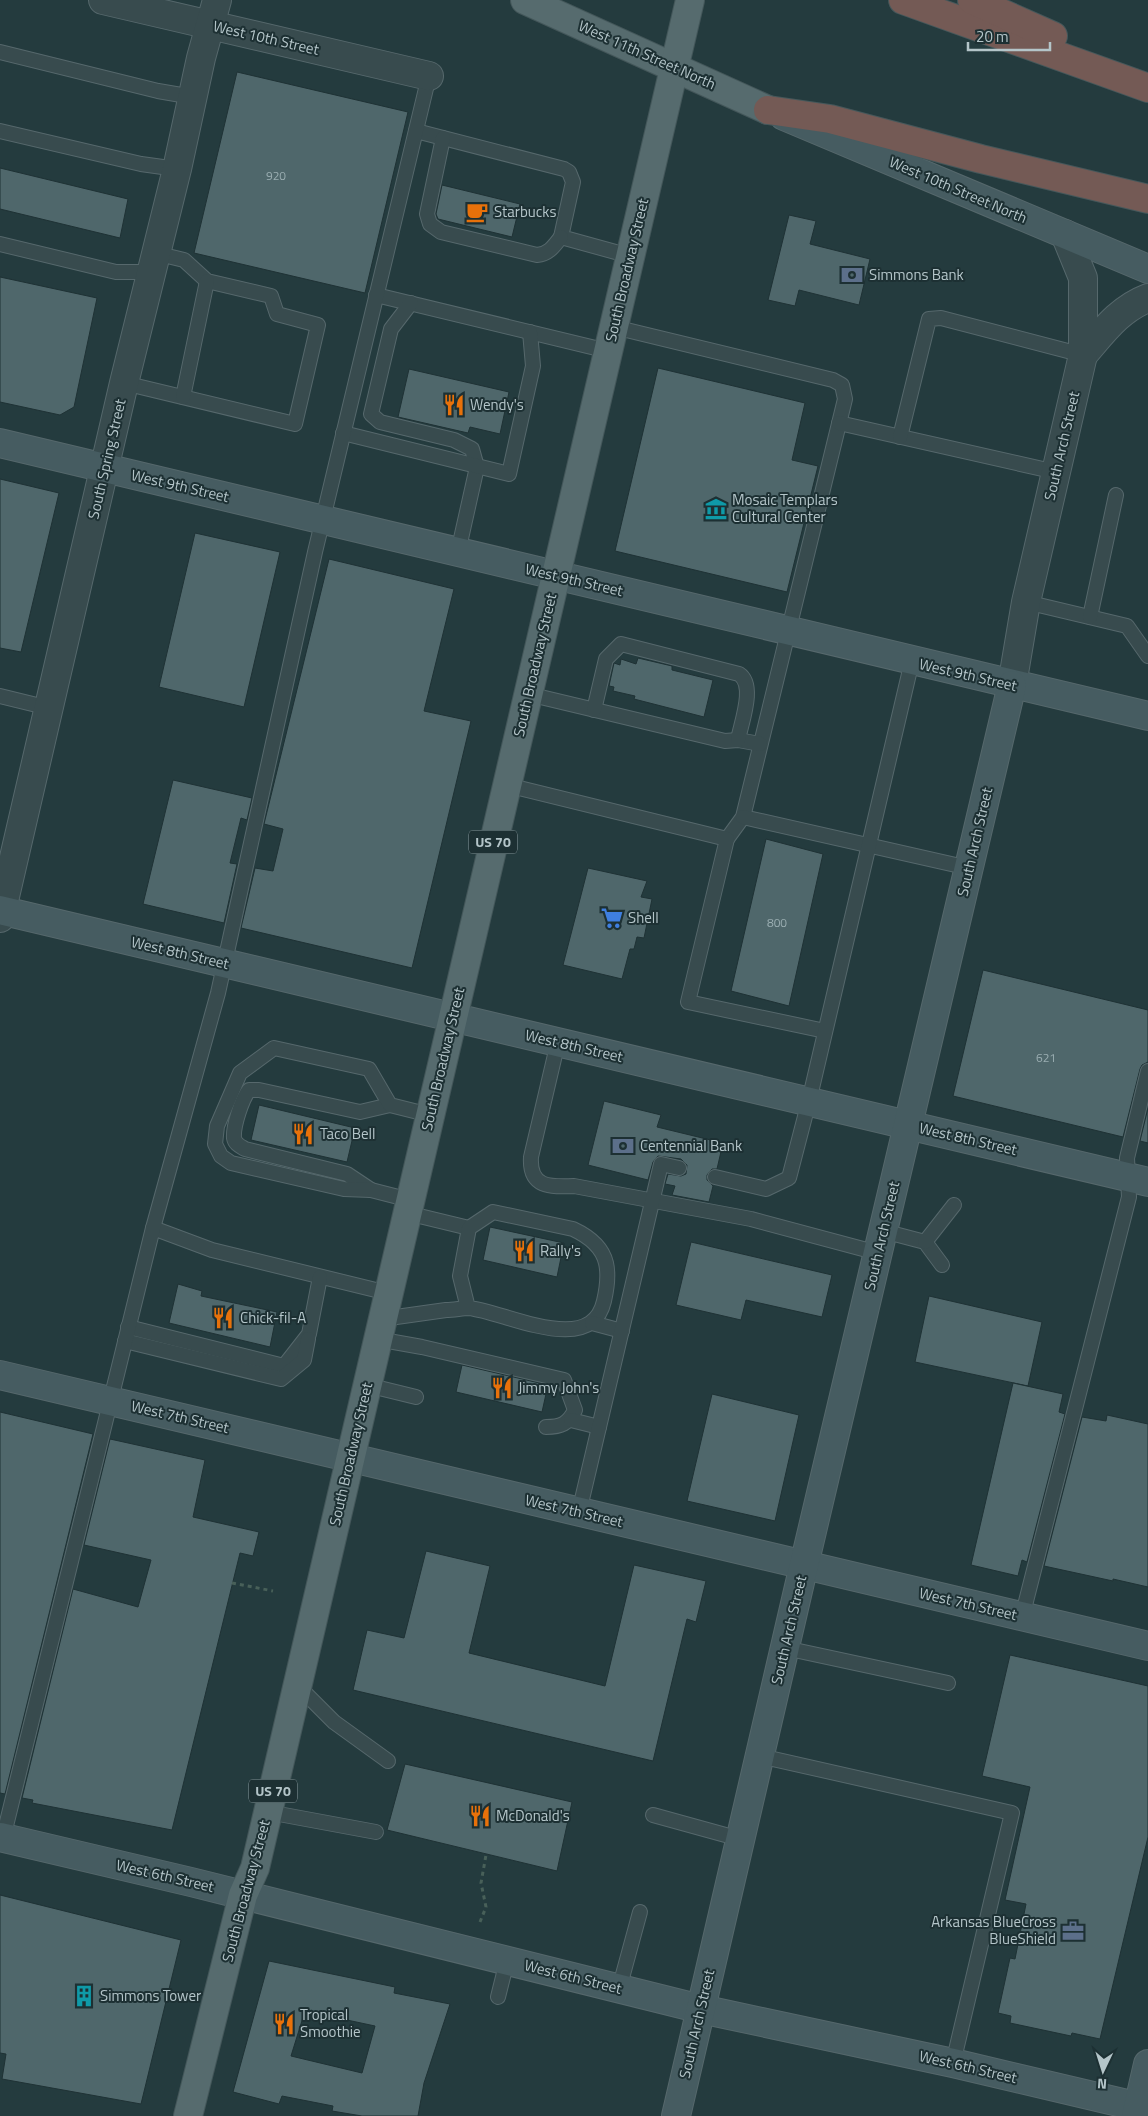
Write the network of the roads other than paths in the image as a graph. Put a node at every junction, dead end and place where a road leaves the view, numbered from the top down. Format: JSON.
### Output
{"nodes":[{"id":1,"x":103,"y":0,"type":"edge"},
{"id":2,"x":525,"y":0,"type":"edge"},
{"id":3,"x":690,"y":0,"type":"edge"},
{"id":4,"x":904,"y":0,"type":"edge"},
{"id":5,"x":972,"y":0,"type":"edge"},
{"id":6,"x":213,"y":12,"type":"edge"},
{"id":7,"x":0,"y":52,"type":"edge"},
{"id":8,"x":674,"y":68,"type":"junction"},
{"id":9,"x":429,"y":76,"type":"joint"},
{"id":10,"x":1148,"y":79,"type":"edge"},
{"id":11,"x":1148,"y":88,"type":"edge"},
{"id":12,"x":192,"y":97,"type":"junction"},
{"id":13,"x":768,"y":110,"type":"junction"},
{"id":14,"x":0,"y":131,"type":"edge"},
{"id":15,"x":416,"y":131,"type":"junction"},
{"id":16,"x":443,"y":138,"type":"junction"},
{"id":17,"x":177,"y":170,"type":"junction"},
{"id":18,"x":1148,"y":199,"type":"edge"},
{"id":19,"x":1065,"y":234,"type":"junction"},
{"id":20,"x":561,"y":237,"type":"junction"},
{"id":21,"x":0,"y":244,"type":"edge"},
{"id":22,"x":630,"y":256,"type":"junction"},
{"id":23,"x":153,"y":262,"type":"junction"},
{"id":24,"x":1148,"y":269,"type":"edge"},
{"id":25,"x":207,"y":281,"type":"junction"},
{"id":26,"x":376,"y":295,"type":"junction"},
{"id":27,"x":1148,"y":298,"type":"edge"},
{"id":28,"x":411,"y":303,"type":"junction"},
{"id":29,"x":530,"y":332,"type":"junction"},
{"id":30,"x":611,"y":339,"type":"junction"},
{"id":31,"x":1083,"y":355,"type":"junction"},
{"id":32,"x":124,"y":383,"type":"junction"},
{"id":33,"x":182,"y":397,"type":"junction"},
{"id":34,"x":839,"y":423,"type":"junction"},
{"id":35,"x":343,"y":433,"type":"junction"},
{"id":36,"x":900,"y":436,"type":"junction"},
{"id":37,"x":0,"y":443,"type":"edge"},
{"id":38,"x":477,"y":467,"type":"junction"},
{"id":39,"x":106,"y":468,"type":"junction"},
{"id":40,"x":1056,"y":472,"type":"junction"},
{"id":41,"x":1116,"y":495,"type":"dead end"},
{"id":42,"x":323,"y":520,"type":"junction"},
{"id":43,"x":458,"y":552,"type":"junction"},
{"id":44,"x":556,"y":575,"type":"junction"},
{"id":45,"x":1026,"y":602,"type":"junction"},
{"id":46,"x":1090,"y":617,"type":"junction"},
{"id":47,"x":787,"y":630,"type":"junction"},
{"id":48,"x":1148,"y":656,"type":"edge"},
{"id":49,"x":912,"y":661,"type":"junction"},
{"id":50,"x":1012,"y":685,"type":"junction"},
{"id":51,"x":528,"y":694,"type":"junction"},
{"id":52,"x":0,"y":696,"type":"edge"},
{"id":53,"x":49,"y":708,"type":"junction"},
{"id":54,"x":594,"y":710,"type":"junction"},
{"id":55,"x":1148,"y":715,"type":"edge"},
{"id":56,"x":738,"y":740,"type":"junction"},
{"id":57,"x":760,"y":744,"type":"junction"},
{"id":58,"x":507,"y":785,"type":"junction"},
{"id":59,"x":743,"y":817,"type":"junction"},
{"id":60,"x":727,"y":839,"type":"junction"},
{"id":61,"x":869,"y":846,"type":"junction"},
{"id":62,"x":969,"y":868,"type":"junction"},
{"id":63,"x":1,"y":913,"type":"edge"},
{"id":64,"x":224,"y":963,"type":"junction"},
{"id":65,"x":453,"y":1018,"type":"junction"},
{"id":66,"x":826,"y":1031,"type":"junction"},
{"id":67,"x":558,"y":1042,"type":"junction"},
{"id":68,"x":1148,"y":1071,"type":"edge"},
{"id":69,"x":809,"y":1101,"type":"junction"},
{"id":70,"x":390,"y":1105,"type":"junction"},
{"id":71,"x":430,"y":1115,"type":"junction"},
{"id":72,"x":908,"y":1125,"type":"junction"},
{"id":73,"x":679,"y":1168,"type":"dead end"},
{"id":74,"x":715,"y":1177,"type":"dead end"},
{"id":75,"x":1138,"y":1179,"type":"edge"},
{"id":76,"x":371,"y":1190,"type":"junction"},
{"id":77,"x":653,"y":1199,"type":"junction"},
{"id":78,"x":954,"y":1205,"type":"dead end"},
{"id":79,"x":408,"y":1207,"type":"junction"},
{"id":80,"x":153,"y":1228,"type":"junction"},
{"id":81,"x":469,"y":1228,"type":"junction"},
{"id":82,"x":880,"y":1242,"type":"junction"},
{"id":83,"x":925,"y":1242,"type":"junction"},
{"id":84,"x":942,"y":1266,"type":"dead end"},
{"id":85,"x":320,"y":1277,"type":"junction"},
{"id":86,"x":468,"y":1308,"type":"junction"},
{"id":87,"x":383,"y":1317,"type":"junction"},
{"id":88,"x":592,"y":1323,"type":"junction"},
{"id":89,"x":128,"y":1327,"type":"junction"},
{"id":90,"x":622,"y":1331,"type":"junction"},
{"id":91,"x":309,"y":1334,"type":"junction"},
{"id":92,"x":125,"y":1341,"type":"junction"},
{"id":93,"x":0,"y":1375,"type":"edge"},
{"id":94,"x":367,"y":1385,"type":"junction"},
{"id":95,"x":416,"y":1397,"type":"dead end"},
{"id":96,"x":112,"y":1401,"type":"junction"},
{"id":97,"x":571,"y":1420,"type":"junction"},
{"id":98,"x":546,"y":1427,"type":"dead end"},
{"id":99,"x":599,"y":1427,"type":"junction"},
{"id":100,"x":350,"y":1457,"type":"junction"},
{"id":101,"x":579,"y":1512,"type":"junction"},
{"id":102,"x":804,"y":1565,"type":"junction"},
{"id":103,"x":1022,"y":1617,"type":"junction"},
{"id":104,"x":1148,"y":1646,"type":"edge"},
{"id":105,"x":785,"y":1648,"type":"junction"},
{"id":106,"x":948,"y":1683,"type":"dead end"},
{"id":107,"x":297,"y":1685,"type":"junction"},
{"id":108,"x":760,"y":1756,"type":"junction"},
{"id":109,"x":388,"y":1761,"type":"dead end"},
{"id":110,"x":268,"y":1812,"type":"junction"},
{"id":111,"x":653,"y":1815,"type":"dead end"},
{"id":112,"x":376,"y":1832,"type":"dead end"},
{"id":113,"x":2,"y":1838,"type":"edge"},
{"id":114,"x":740,"y":1839,"type":"junction"},
{"id":115,"x":242,"y":1895,"type":"junction"},
{"id":116,"x":640,"y":1912,"type":"dead end"},
{"id":117,"x":507,"y":1961,"type":"junction"},
{"id":118,"x":619,"y":1988,"type":"junction"},
{"id":119,"x":498,"y":1997,"type":"dead end"},
{"id":120,"x":700,"y":2009,"type":"junction"},
{"id":121,"x":953,"y":2063,"type":"junction"},
{"id":122,"x":1148,"y":2064,"type":"edge"},
{"id":123,"x":1141,"y":2111,"type":"edge"},
{"id":124,"x":188,"y":2116,"type":"edge"},
{"id":125,"x":676,"y":2116,"type":"edge"}],
"edges":[{"from":1,"to":6,"type":"street","name":"West 10th Street"},
{"from":2,"to":8,"type":"main road","name":"West 11th Street North"},
{"from":3,"to":8,"type":"main road","name":"South Broadway Street","number":"US 70"},
{"from":4,"to":11,"type":"highway"},
{"from":5,"to":10,"type":"highway"},
{"from":6,"to":9,"type":"street","name":"West 10th Street"},
{"from":6,"to":12,"type":"street","name":"South Spring Street"},
{"from":7,"to":12,"type":"lane"},
{"from":8,"to":13,"type":"main road","name":"West 11th Street North"},
{"from":8,"to":22,"type":"main road","name":"South Broadway Street","number":"US 70"},
{"from":9,"to":15,"type":"lane"},
{"from":12,"to":17,"type":"street","name":"South Spring Street"},
{"from":13,"to":18,"type":"highway"},
{"from":13,"to":19,"type":"street","name":"West 10th Street North"},
{"from":14,"to":17,"type":"lane"},
{"from":15,"to":16,"type":"lane"},
{"from":15,"to":26,"type":"lane"},
{"from":16,"to":20,"type":"lane"},
{"from":16,"to":20,"type":"lane"},
{"from":17,"to":23,"type":"street","name":"South Spring Street"},
{"from":19,"to":24,"type":"street","name":"West 10th Street North"},
{"from":19,"to":31,"type":"street","name":"South Arch Street"},
{"from":20,"to":22,"type":"lane"},
{"from":21,"to":23,"type":"lane"},
{"from":22,"to":30,"type":"main road","name":"South Broadway Street","number":"US 70"},
{"from":23,"to":25,"type":"lane"},
{"from":23,"to":32,"type":"street","name":"South Spring Street"},
{"from":25,"to":33,"type":"lane"},
{"from":25,"to":33,"type":"lane"},
{"from":26,"to":28,"type":"lane"},
{"from":26,"to":35,"type":"lane"},
{"from":27,"to":31,"type":"street","name":"South Arch Street"},
{"from":28,"to":29,"type":"lane"},
{"from":28,"to":38,"type":"lane"},
{"from":29,"to":30,"type":"lane"},
{"from":29,"to":38,"type":"lane"},
{"from":30,"to":34,"type":"lane"},
{"from":30,"to":44,"type":"main road","name":"South Broadway Street","number":"US 70"},
{"from":31,"to":36,"type":"lane"},
{"from":31,"to":40,"type":"street","name":"South Arch Street"},
{"from":32,"to":33,"type":"lane"},
{"from":32,"to":39,"type":"street","name":"South Spring Street"},
{"from":34,"to":36,"type":"lane"},
{"from":34,"to":47,"type":"lane"},
{"from":35,"to":38,"type":"lane"},
{"from":35,"to":42,"type":"lane"},
{"from":36,"to":40,"type":"lane"},
{"from":37,"to":39,"type":"street","name":"West 9th Street"},
{"from":38,"to":43,"type":"lane"},
{"from":39,"to":42,"type":"street","name":"West 9th Street"},
{"from":39,"to":53,"type":"street","name":"South Spring Street"},
{"from":40,"to":45,"type":"street","name":"South Arch Street"},
{"from":41,"to":46,"type":"lane"},
{"from":42,"to":43,"type":"street","name":"West 9th Street"},
{"from":42,"to":64,"type":"lane"},
{"from":43,"to":44,"type":"street","name":"West 9th Street"},
{"from":44,"to":47,"type":"street","name":"West 9th Street"},
{"from":44,"to":51,"type":"main road","name":"South Broadway Street","number":"US 70"},
{"from":45,"to":46,"type":"lane"},
{"from":45,"to":50,"type":"street","name":"South Arch Street"},
{"from":46,"to":48,"type":"lane"},
{"from":47,"to":49,"type":"street","name":"West 9th Street"},
{"from":47,"to":57,"type":"lane"},
{"from":49,"to":50,"type":"street","name":"West 9th Street"},
{"from":49,"to":61,"type":"lane"},
{"from":50,"to":55,"type":"street","name":"West 9th Street"},
{"from":50,"to":62,"type":"street","name":"South Arch Street"},
{"from":51,"to":54,"type":"lane"},
{"from":51,"to":58,"type":"main road","name":"South Broadway Street","number":"US 70"},
{"from":52,"to":53,"type":"lane"},
{"from":53,"to":63,"type":"street","name":"South Spring Street"},
{"from":54,"to":56,"type":"lane"},
{"from":54,"to":56,"type":"lane"},
{"from":56,"to":57,"type":"lane"},
{"from":57,"to":59,"type":"lane"},
{"from":58,"to":60,"type":"lane"},
{"from":58,"to":65,"type":"main road","name":"South Broadway Street","number":"US 70"},
{"from":59,"to":60,"type":"lane"},
{"from":59,"to":61,"type":"lane"},
{"from":60,"to":66,"type":"lane"},
{"from":61,"to":62,"type":"lane"},
{"from":61,"to":66,"type":"lane"},
{"from":62,"to":72,"type":"street","name":"South Arch Street"},
{"from":63,"to":64,"type":"street","name":"West 8th Street"},
{"from":64,"to":65,"type":"street","name":"West 8th Street"},
{"from":64,"to":80,"type":"lane"},
{"from":65,"to":67,"type":"street","name":"West 8th Street"},
{"from":65,"to":71,"type":"main road","name":"South Broadway Street","number":"US 70"},
{"from":66,"to":69,"type":"lane"},
{"from":67,"to":69,"type":"street","name":"West 8th Street"},
{"from":67,"to":77,"type":"lane"},
{"from":68,"to":75,"type":"lane"},
{"from":69,"to":72,"type":"street","name":"West 8th Street"},
{"from":69,"to":74,"type":"lane"},
{"from":70,"to":71,"type":"lane"},
{"from":70,"to":76,"type":"lane"},
{"from":70,"to":76,"type":"lane"},
{"from":71,"to":79,"type":"main road","name":"South Broadway Street","number":"US 70"},
{"from":72,"to":75,"type":"street","name":"West 8th Street"},
{"from":72,"to":82,"type":"street","name":"South Arch Street"},
{"from":73,"to":77,"type":"lane"},
{"from":75,"to":103,"type":"lane"},
{"from":76,"to":79,"type":"lane"},
{"from":77,"to":82,"type":"lane"},
{"from":77,"to":90,"type":"lane"},
{"from":78,"to":83,"type":"lane"},
{"from":79,"to":81,"type":"lane"},
{"from":79,"to":87,"type":"main road","name":"South Broadway Street","number":"US 70"},
{"from":80,"to":85,"type":"lane"},
{"from":80,"to":89,"type":"lane"},
{"from":81,"to":86,"type":"lane"},
{"from":81,"to":88,"type":"lane"},
{"from":82,"to":83,"type":"lane"},
{"from":82,"to":102,"type":"street","name":"South Arch Street"},
{"from":83,"to":84,"type":"lane"},
{"from":85,"to":87,"type":"lane"},
{"from":85,"to":91,"type":"lane"},
{"from":86,"to":87,"type":"lane"},
{"from":86,"to":88,"type":"lane"},
{"from":87,"to":94,"type":"main road","name":"South Broadway Street","number":"US 70"},
{"from":87,"to":97,"type":"lane"},
{"from":88,"to":90,"type":"lane"},
{"from":89,"to":91,"type":"lane"},
{"from":89,"to":92,"type":"lane"},
{"from":90,"to":99,"type":"lane"},
{"from":91,"to":92,"type":"lane"},
{"from":92,"to":96,"type":"lane"},
{"from":93,"to":96,"type":"street","name":"West 7th Street"},
{"from":94,"to":95,"type":"lane"},
{"from":94,"to":100,"type":"main road","name":"South Broadway Street","number":"US 70"},
{"from":96,"to":100,"type":"street","name":"West 7th Street"},
{"from":96,"to":113,"type":"lane"},
{"from":97,"to":98,"type":"lane"},
{"from":97,"to":99,"type":"lane"},
{"from":99,"to":101,"type":"lane"},
{"from":100,"to":101,"type":"street","name":"West 7th Street"},
{"from":100,"to":107,"type":"main road","name":"South Broadway Street","number":"US 70"},
{"from":101,"to":102,"type":"street","name":"West 7th Street"},
{"from":102,"to":103,"type":"street","name":"West 7th Street"},
{"from":102,"to":105,"type":"street","name":"South Arch Street"},
{"from":103,"to":104,"type":"street","name":"West 7th Street"},
{"from":105,"to":106,"type":"lane"},
{"from":105,"to":108,"type":"street","name":"South Arch Street"},
{"from":107,"to":109,"type":"lane"},
{"from":107,"to":110,"type":"main road","name":"South Broadway Street","number":"US 70"},
{"from":108,"to":114,"type":"street","name":"South Arch Street"},
{"from":108,"to":121,"type":"lane"},
{"from":110,"to":112,"type":"lane"},
{"from":110,"to":115,"type":"main road","name":"South Broadway Street","number":"US 70"},
{"from":111,"to":114,"type":"lane"},
{"from":113,"to":115,"type":"street","name":"West 6th Street"},
{"from":114,"to":120,"type":"street","name":"South Arch Street"},
{"from":115,"to":117,"type":"street","name":"West 6th Street"},
{"from":115,"to":124,"type":"main road","name":"South Broadway Street","number":"US 70"},
{"from":116,"to":118,"type":"lane"},
{"from":117,"to":118,"type":"street","name":"West 6th Street"},
{"from":117,"to":119,"type":"lane"},
{"from":118,"to":120,"type":"street","name":"West 6th Street"},
{"from":120,"to":121,"type":"street","name":"West 6th Street"},
{"from":120,"to":125,"type":"street","name":"South Arch Street"},
{"from":121,"to":123,"type":"street","name":"West 6th Street"},
{"from":122,"to":123,"type":"street"}]}
